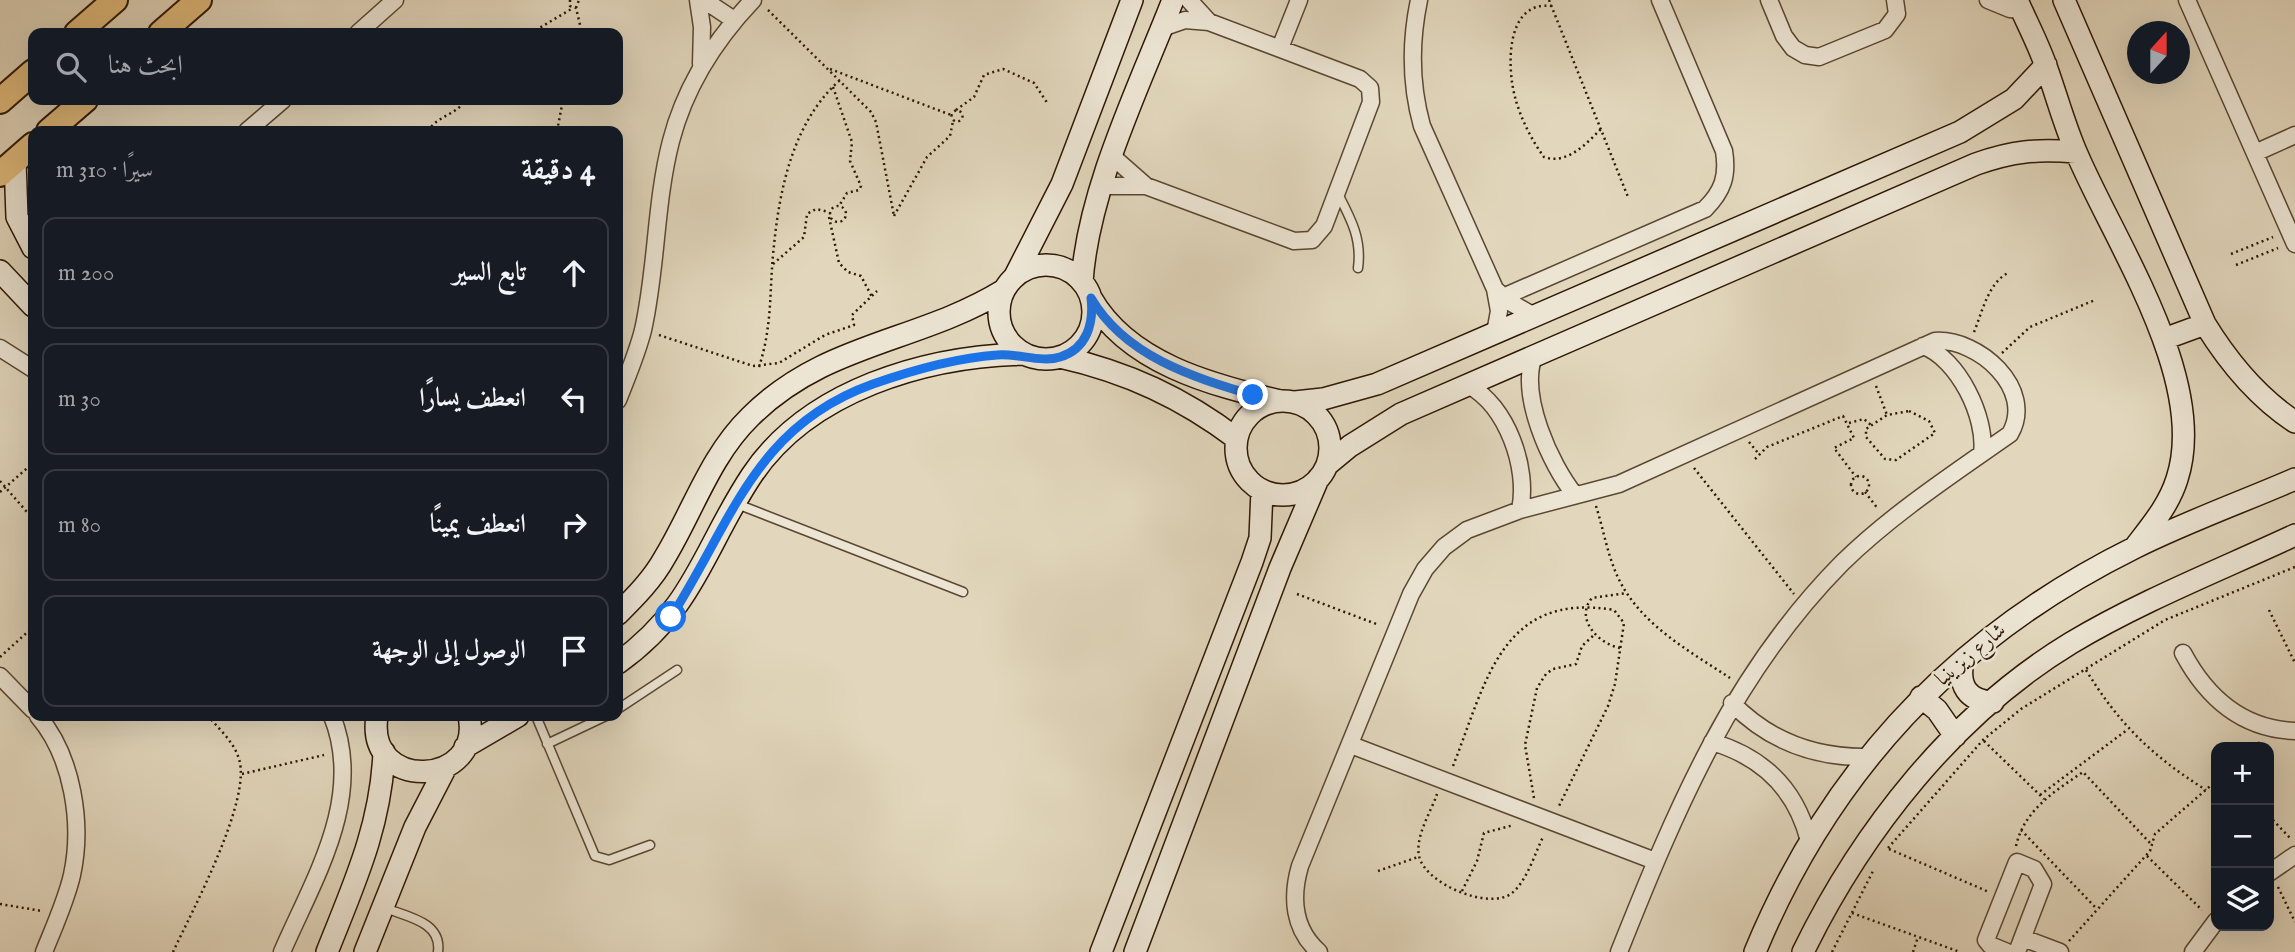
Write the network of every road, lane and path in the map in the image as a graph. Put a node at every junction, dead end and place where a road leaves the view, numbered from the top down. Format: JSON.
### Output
{"nodes":[{"id":1,"x":115,"y":0,"type":"edge"},
{"id":2,"x":199,"y":0,"type":"edge"},
{"id":3,"x":395,"y":0,"type":"edge"},
{"id":4,"x":570,"y":0,"type":"edge"},
{"id":5,"x":579,"y":0,"type":"edge"},
{"id":6,"x":698,"y":0,"type":"edge"},
{"id":7,"x":704,"y":0,"type":"edge"},
{"id":8,"x":1132,"y":0,"type":"edge"},
{"id":9,"x":1173,"y":0,"type":"edge"},
{"id":10,"x":1189,"y":0,"type":"edge"},
{"id":11,"x":1299,"y":0,"type":"edge"},
{"id":12,"x":1419,"y":0,"type":"edge"},
{"id":13,"x":1549,"y":0,"type":"edge"},
{"id":14,"x":1660,"y":0,"type":"edge"},
{"id":15,"x":1769,"y":0,"type":"edge"},
{"id":16,"x":1895,"y":0,"type":"edge"},
{"id":17,"x":1988,"y":0,"type":"edge"},
{"id":18,"x":2064,"y":0,"type":"edge"},
{"id":19,"x":2188,"y":0,"type":"edge"},
{"id":20,"x":760,"y":4,"type":"edge"},
{"id":21,"x":2019,"y":5,"type":"edge"},
{"id":22,"x":1552,"y":6,"type":"junction"},
{"id":23,"x":574,"y":8,"type":"junction"},
{"id":24,"x":734,"y":20,"type":"junction"},
{"id":25,"x":1209,"y":22,"type":"junction"},
{"id":26,"x":83,"y":28,"type":"edge"},
{"id":27,"x":167,"y":28,"type":"edge"},
{"id":28,"x":364,"y":28,"type":"edge"},
{"id":29,"x":540,"y":28,"type":"edge"},
{"id":30,"x":580,"y":28,"type":"edge"},
{"id":31,"x":1162,"y":28,"type":"junction"},
{"id":32,"x":1280,"y":48,"type":"junction"},
{"id":33,"x":2046,"y":65,"type":"junction"},
{"id":34,"x":701,"y":66,"type":"junction"},
{"id":35,"x":828,"y":69,"type":"junction"},
{"id":36,"x":28,"y":76,"type":"edge"},
{"id":37,"x":840,"y":80,"type":"junction"},
{"id":38,"x":833,"y":86,"type":"junction"},
{"id":39,"x":0,"y":101,"type":"edge"},
{"id":40,"x":1048,"y":104,"type":"dead end"},
{"id":41,"x":79,"y":105,"type":"edge"},
{"id":42,"x":277,"y":105,"type":"edge"},
{"id":43,"x":462,"y":105,"type":"edge"},
{"id":44,"x":562,"y":105,"type":"edge"},
{"id":45,"x":956,"y":110,"type":"junction"},
{"id":46,"x":951,"y":115,"type":"junction"},
{"id":47,"x":953,"y":121,"type":"junction"},
{"id":48,"x":55,"y":126,"type":"edge"},
{"id":49,"x":253,"y":126,"type":"edge"},
{"id":50,"x":432,"y":126,"type":"edge"},
{"id":51,"x":557,"y":126,"type":"edge"},
{"id":52,"x":1601,"y":129,"type":"junction"},
{"id":53,"x":2295,"y":135,"type":"edge"},
{"id":54,"x":2076,"y":152,"type":"junction"},
{"id":55,"x":2255,"y":153,"type":"junction"},
{"id":56,"x":1113,"y":157,"type":"junction"},
{"id":57,"x":16,"y":160,"type":"edge"},
{"id":58,"x":1102,"y":186,"type":"junction"},
{"id":59,"x":1146,"y":186,"type":"junction"},
{"id":60,"x":1337,"y":192,"type":"junction"},
{"id":61,"x":1628,"y":197,"type":"dead end"},
{"id":62,"x":839,"y":205,"type":"junction"},
{"id":63,"x":829,"y":212,"type":"junction"},
{"id":64,"x":830,"y":217,"type":"junction"},
{"id":65,"x":28,"y":238,"type":"edge"},
{"id":66,"x":2293,"y":239,"type":"edge"},
{"id":67,"x":2231,"y":254,"type":"dead end"},
{"id":68,"x":773,"y":264,"type":"junction"},
{"id":69,"x":2236,"y":264,"type":"dead end"},
{"id":70,"x":1358,"y":268,"type":"dead end"},
{"id":71,"x":0,"y":271,"type":"edge"},
{"id":72,"x":2008,"y":273,"type":"dead end"},
{"id":73,"x":1009,"y":283,"type":"junction"},
{"id":74,"x":1087,"y":290,"type":"junction"},
{"id":75,"x":877,"y":291,"type":"dead end"},
{"id":76,"x":1499,"y":293,"type":"junction"},
{"id":77,"x":872,"y":297,"type":"junction"},
{"id":78,"x":2095,"y":300,"type":"dead end"},
{"id":79,"x":28,"y":301,"type":"edge"},
{"id":80,"x":1534,"y":316,"type":"junction"},
{"id":81,"x":2205,"y":324,"type":"junction"},
{"id":82,"x":643,"y":330,"type":"junction"},
{"id":83,"x":1495,"y":333,"type":"junction"},
{"id":84,"x":2164,"y":339,"type":"junction"},
{"id":85,"x":1923,"y":346,"type":"junction"},
{"id":86,"x":1968,"y":347,"type":"junction"},
{"id":87,"x":0,"y":348,"type":"edge"},
{"id":88,"x":1024,"y":354,"type":"junction"},
{"id":89,"x":1534,"y":356,"type":"junction"},
{"id":90,"x":1060,"y":357,"type":"junction"},
{"id":91,"x":1993,"y":364,"type":"junction"},
{"id":92,"x":28,"y":366,"type":"edge"},
{"id":93,"x":759,"y":367,"type":"junction"},
{"id":94,"x":1868,"y":372,"type":"junction"},
{"id":95,"x":1468,"y":385,"type":"junction"},
{"id":96,"x":623,"y":386,"type":"edge"},
{"id":97,"x":1287,"y":402,"type":"junction"},
{"id":98,"x":1887,"y":415,"type":"junction"},
{"id":99,"x":2295,"y":422,"type":"edge"},
{"id":100,"x":1849,"y":423,"type":"junction"},
{"id":101,"x":1871,"y":425,"type":"junction"},
{"id":102,"x":1237,"y":439,"type":"junction"},
{"id":103,"x":1982,"y":453,"type":"junction"},
{"id":104,"x":1686,"y":457,"type":"junction"},
{"id":105,"x":1755,"y":459,"type":"dead end"},
{"id":106,"x":28,"y":467,"type":"edge"},
{"id":107,"x":1323,"y":472,"type":"junction"},
{"id":108,"x":1856,"y":477,"type":"junction"},
{"id":109,"x":2295,"y":479,"type":"edge"},
{"id":110,"x":0,"y":481,"type":"edge"},
{"id":111,"x":5,"y":487,"type":"junction"},
{"id":112,"x":1262,"y":490,"type":"junction"},
{"id":113,"x":0,"y":492,"type":"edge"},
{"id":114,"x":1592,"y":492,"type":"junction"},
{"id":115,"x":1865,"y":492,"type":"junction"},
{"id":116,"x":1576,"y":495,"type":"junction"},
{"id":117,"x":736,"y":503,"type":"junction"},
{"id":118,"x":1520,"y":510,"type":"junction"},
{"id":119,"x":28,"y":513,"type":"edge"},
{"id":120,"x":1889,"y":522,"type":"junction"},
{"id":121,"x":2295,"y":536,"type":"edge"},
{"id":122,"x":2134,"y":548,"type":"junction"},
{"id":123,"x":2295,"y":566,"type":"edge"},
{"id":124,"x":963,"y":592,"type":"dead end"},
{"id":125,"x":1628,"y":593,"type":"junction"},
{"id":126,"x":1297,"y":594,"type":"dead end"},
{"id":127,"x":1803,"y":606,"type":"junction"},
{"id":128,"x":623,"y":608,"type":"edge"},
{"id":129,"x":1588,"y":608,"type":"junction"},
{"id":130,"x":2269,"y":610,"type":"dead end"},
{"id":131,"x":28,"y":632,"type":"edge"},
{"id":132,"x":1397,"y":632,"type":"junction"},
{"id":133,"x":1594,"y":635,"type":"junction"},
{"id":134,"x":1620,"y":648,"type":"junction"},
{"id":135,"x":2183,"y":653,"type":"dead end"},
{"id":136,"x":0,"y":657,"type":"edge"},
{"id":137,"x":623,"y":659,"type":"edge"},
{"id":138,"x":1963,"y":661,"type":"junction"},
{"id":139,"x":2295,"y":663,"type":"edge"},
{"id":140,"x":2085,"y":669,"type":"junction"},
{"id":141,"x":677,"y":670,"type":"dead end"},
{"id":142,"x":0,"y":676,"type":"edge"},
{"id":143,"x":1742,"y":687,"type":"junction"},
{"id":144,"x":1921,"y":697,"type":"junction"},
{"id":145,"x":1993,"y":702,"type":"junction"},
{"id":146,"x":1732,"y":703,"type":"junction"},
{"id":147,"x":28,"y":705,"type":"edge"},
{"id":148,"x":623,"y":706,"type":"edge"},
{"id":149,"x":41,"y":721,"type":"edge"},
{"id":150,"x":212,"y":721,"type":"edge"},
{"id":151,"x":333,"y":721,"type":"edge"},
{"id":152,"x":376,"y":721,"type":"edge"},
{"id":153,"x":469,"y":721,"type":"edge"},
{"id":154,"x":510,"y":721,"type":"edge"},
{"id":155,"x":538,"y":721,"type":"edge"},
{"id":156,"x":595,"y":721,"type":"edge"},
{"id":157,"x":2128,"y":729,"type":"junction"},
{"id":158,"x":2295,"y":731,"type":"edge"},
{"id":159,"x":1955,"y":736,"type":"junction"},
{"id":160,"x":1983,"y":740,"type":"junction"},
{"id":161,"x":1712,"y":742,"type":"junction"},
{"id":162,"x":547,"y":744,"type":"junction"},
{"id":163,"x":1351,"y":745,"type":"junction"},
{"id":164,"x":466,"y":747,"type":"junction"},
{"id":165,"x":342,"y":751,"type":"junction"},
{"id":166,"x":384,"y":752,"type":"junction"},
{"id":167,"x":1868,"y":757,"type":"junction"},
{"id":168,"x":446,"y":767,"type":"junction"},
{"id":169,"x":242,"y":774,"type":"junction"},
{"id":170,"x":1445,"y":781,"type":"junction"},
{"id":171,"x":2211,"y":786,"type":"edge"},
{"id":172,"x":2206,"y":790,"type":"junction"},
{"id":173,"x":2040,"y":795,"type":"junction"},
{"id":174,"x":2044,"y":799,"type":"junction"},
{"id":175,"x":1537,"y":816,"type":"junction"},
{"id":176,"x":2274,"y":821,"type":"edge"},
{"id":177,"x":1809,"y":841,"type":"junction"},
{"id":178,"x":2150,"y":843,"type":"junction"},
{"id":179,"x":2295,"y":844,"type":"edge"},
{"id":180,"x":650,"y":845,"type":"dead end"},
{"id":181,"x":1888,"y":848,"type":"junction"},
{"id":182,"x":1883,"y":855,"type":"dead end"},
{"id":183,"x":2295,"y":855,"type":"edge"},
{"id":184,"x":2147,"y":856,"type":"junction"},
{"id":185,"x":1419,"y":857,"type":"junction"},
{"id":186,"x":1655,"y":861,"type":"junction"},
{"id":187,"x":1877,"y":861,"type":"dead end"},
{"id":188,"x":2274,"y":870,"type":"edge"},
{"id":189,"x":1378,"y":871,"type":"dead end"},
{"id":190,"x":2274,"y":882,"type":"edge"},
{"id":191,"x":1462,"y":891,"type":"junction"},
{"id":192,"x":2002,"y":897,"type":"junction"},
{"id":193,"x":0,"y":904,"type":"edge"},
{"id":194,"x":383,"y":907,"type":"junction"},
{"id":195,"x":2097,"y":910,"type":"junction"},
{"id":196,"x":1851,"y":913,"type":"junction"},
{"id":197,"x":59,"y":914,"type":"junction"},
{"id":198,"x":2211,"y":917,"type":"edge"},
{"id":199,"x":2295,"y":922,"type":"edge"},
{"id":200,"x":2211,"y":929,"type":"edge"},
{"id":201,"x":1918,"y":937,"type":"junction"},
{"id":202,"x":2020,"y":945,"type":"edge"},
{"id":203,"x":44,"y":952,"type":"edge"},
{"id":204,"x":173,"y":952,"type":"edge"},
{"id":205,"x":282,"y":952,"type":"edge"},
{"id":206,"x":327,"y":952,"type":"edge"},
{"id":207,"x":365,"y":952,"type":"edge"},
{"id":208,"x":438,"y":952,"type":"edge"},
{"id":209,"x":1101,"y":952,"type":"edge"},
{"id":210,"x":1135,"y":952,"type":"edge"},
{"id":211,"x":1320,"y":952,"type":"edge"},
{"id":212,"x":1619,"y":952,"type":"edge"},
{"id":213,"x":1755,"y":952,"type":"edge"},
{"id":214,"x":1803,"y":952,"type":"edge"},
{"id":215,"x":1832,"y":952,"type":"edge"},
{"id":216,"x":1913,"y":952,"type":"edge"},
{"id":217,"x":1958,"y":952,"type":"edge"},
{"id":218,"x":2007,"y":952,"type":"edge"},
{"id":219,"x":2060,"y":952,"type":"edge"},
{"id":220,"x":2193,"y":952,"type":"edge"}],
"edges":[{"from":1,"to":26,"type":"main road"},
{"from":2,"to":27,"type":"main road"},
{"from":3,"to":28,"type":"street"},
{"from":4,"to":23,"type":"path"},
{"from":5,"to":23,"type":"path"},
{"from":6,"to":34,"type":"street"},
{"from":7,"to":24,"type":"street"},
{"from":8,"to":73,"type":"street"},
{"from":9,"to":31,"type":"street"},
{"from":10,"to":25,"type":"street"},
{"from":11,"to":32,"type":"street"},
{"from":12,"to":76,"type":"street"},
{"from":13,"to":22,"type":"path"},
{"from":14,"to":76,"type":"street"},
{"from":15,"to":16,"type":"street"},
{"from":17,"to":21,"type":"street"},
{"from":18,"to":81,"type":"street"},
{"from":19,"to":55,"type":"street"},
{"from":20,"to":24,"type":"street"},
{"from":20,"to":35,"type":"path"},
{"from":21,"to":33,"type":"street"},
{"from":22,"to":52,"type":"path"},
{"from":22,"to":52,"type":"path"},
{"from":23,"to":29,"type":"path"},
{"from":23,"to":30,"type":"path"},
{"from":24,"to":34,"type":"street"},
{"from":25,"to":31,"type":"street"},
{"from":25,"to":32,"type":"street"},
{"from":31,"to":56,"type":"street"},
{"from":32,"to":60,"type":"street"},
{"from":33,"to":54,"type":"street"},
{"from":33,"to":80,"type":"street"},
{"from":34,"to":82,"type":"street"},
{"from":35,"to":37,"type":"path"},
{"from":35,"to":46,"type":"path"},
{"from":36,"to":39,"type":"main road"},
{"from":37,"to":38,"type":"path"},
{"from":37,"to":47,"type":"path"},
{"from":38,"to":62,"type":"path"},
{"from":38,"to":68,"type":"path"},
{"from":40,"to":45,"type":"path"},
{"from":41,"to":48,"type":"main road"},
{"from":42,"to":49,"type":"street"},
{"from":43,"to":50,"type":"path"},
{"from":44,"to":51,"type":"path"},
{"from":45,"to":46,"type":"path"},
{"from":45,"to":47,"type":"path"},
{"from":46,"to":47,"type":"path"},
{"from":52,"to":61,"type":"path"},
{"from":53,"to":55,"type":"street"},
{"from":54,"to":84,"type":"street"},
{"from":54,"to":89,"type":"street"},
{"from":55,"to":66,"type":"street"},
{"from":56,"to":58,"type":"street"},
{"from":56,"to":59,"type":"street"},
{"from":57,"to":65,"type":"street"},
{"from":58,"to":59,"type":"street"},
{"from":58,"to":74,"type":"street"},
{"from":59,"to":60,"type":"street"},
{"from":60,"to":70,"type":"lane"},
{"from":62,"to":63,"type":"path"},
{"from":62,"to":64,"type":"path"},
{"from":63,"to":64,"type":"path"},
{"from":63,"to":68,"type":"path"},
{"from":64,"to":77,"type":"path"},
{"from":66,"to":67,"type":"path"},
{"from":66,"to":69,"type":"path"},
{"from":68,"to":93,"type":"path"},
{"from":71,"to":79,"type":"street"},
{"from":72,"to":86,"type":"path"},
{"from":73,"to":74,"type":"street"},
{"from":73,"to":88,"type":"street"},
{"from":73,"to":128,"type":"street"},
{"from":74,"to":90,"type":"street"},
{"from":74,"to":97,"type":"street"},
{"from":75,"to":77,"type":"path"},
{"from":76,"to":80,"type":"street"},
{"from":76,"to":83,"type":"street"},
{"from":77,"to":93,"type":"path"},
{"from":78,"to":91,"type":"path"},
{"from":80,"to":83,"type":"street"},
{"from":81,"to":84,"type":"street"},
{"from":81,"to":99,"type":"street"},
{"from":82,"to":93,"type":"path"},
{"from":82,"to":96,"type":"street"},
{"from":83,"to":97,"type":"street"},
{"from":84,"to":122,"type":"street"},
{"from":85,"to":86,"type":"street"},
{"from":85,"to":94,"type":"street"},
{"from":85,"to":103,"type":"street"},
{"from":86,"to":91,"type":"street"},
{"from":87,"to":92,"type":"street"},
{"from":88,"to":90,"type":"street"},
{"from":88,"to":117,"type":"street"},
{"from":89,"to":95,"type":"street"},
{"from":89,"to":116,"type":"street"},
{"from":90,"to":102,"type":"street"},
{"from":91,"to":103,"type":"street"},
{"from":94,"to":98,"type":"path"},
{"from":94,"to":104,"type":"street"},
{"from":95,"to":107,"type":"street"},
{"from":95,"to":118,"type":"street"},
{"from":97,"to":102,"type":"street"},
{"from":97,"to":107,"type":"street"},
{"from":98,"to":101,"type":"path"},
{"from":98,"to":101,"type":"path"},
{"from":100,"to":101,"type":"path"},
{"from":100,"to":105,"type":"path"},
{"from":100,"to":108,"type":"path"},
{"from":102,"to":112,"type":"street"},
{"from":103,"to":120,"type":"street"},
{"from":104,"to":114,"type":"street"},
{"from":104,"to":127,"type":"path"},
{"from":106,"to":111,"type":"path"},
{"from":107,"to":112,"type":"street"},
{"from":107,"to":210,"type":"street"},
{"from":108,"to":115,"type":"path"},
{"from":108,"to":115,"type":"path"},
{"from":109,"to":122,"type":"street","name":"شارع زيزينيا"},
{"from":110,"to":111,"type":"path"},
{"from":111,"to":113,"type":"path"},
{"from":111,"to":119,"type":"path"},
{"from":112,"to":209,"type":"street"},
{"from":114,"to":116,"type":"street"},
{"from":114,"to":125,"type":"path"},
{"from":115,"to":120,"type":"path"},
{"from":116,"to":118,"type":"street"},
{"from":117,"to":124,"type":"lane"},
{"from":117,"to":137,"type":"street"},
{"from":118,"to":132,"type":"street"},
{"from":120,"to":127,"type":"street"},
{"from":121,"to":145,"type":"street"},
{"from":122,"to":138,"type":"street","name":"شارع زيزينيا"},
{"from":123,"to":140,"type":"path"},
{"from":125,"to":129,"type":"path"},
{"from":125,"to":143,"type":"path"},
{"from":126,"to":132,"type":"path"},
{"from":127,"to":143,"type":"street"},
{"from":129,"to":133,"type":"path"},
{"from":129,"to":134,"type":"path"},
{"from":129,"to":170,"type":"path"},
{"from":130,"to":139,"type":"path"},
{"from":131,"to":136,"type":"path"},
{"from":132,"to":163,"type":"street"},
{"from":133,"to":134,"type":"path"},
{"from":133,"to":175,"type":"path"},
{"from":134,"to":175,"type":"path"},
{"from":135,"to":158,"type":"street"},
{"from":138,"to":144,"type":"street","name":"شارع زيزينيا"},
{"from":138,"to":145,"type":"street"},
{"from":140,"to":157,"type":"path"},
{"from":140,"to":160,"type":"path"},
{"from":141,"to":148,"type":"lane"},
{"from":142,"to":147,"type":"street"},
{"from":143,"to":146,"type":"street"},
{"from":144,"to":159,"type":"street"},
{"from":144,"to":167,"type":"street","name":"شارع زيزينيا"},
{"from":145,"to":159,"type":"street"},
{"from":146,"to":161,"type":"street"},
{"from":146,"to":167,"type":"street"},
{"from":149,"to":197,"type":"street"},
{"from":150,"to":169,"type":"path"},
{"from":151,"to":165,"type":"street"},
{"from":152,"to":166,"type":"street"},
{"from":153,"to":164,"type":"street"},
{"from":154,"to":164,"type":"street"},
{"from":155,"to":162,"type":"lane"},
{"from":156,"to":162,"type":"lane"},
{"from":157,"to":172,"type":"path"},
{"from":157,"to":173,"type":"path"},
{"from":159,"to":214,"type":"street"},
{"from":160,"to":173,"type":"path"},
{"from":160,"to":181,"type":"path"},
{"from":161,"to":177,"type":"street"},
{"from":161,"to":186,"type":"street"},
{"from":162,"to":180,"type":"lane"},
{"from":163,"to":170,"type":"street"},
{"from":163,"to":211,"type":"street"},
{"from":164,"to":168,"type":"street"},
{"from":165,"to":169,"type":"path"},
{"from":165,"to":205,"type":"street"},
{"from":166,"to":168,"type":"street"},
{"from":166,"to":206,"type":"street"},
{"from":167,"to":177,"type":"street","name":"شارع زيزينيا"},
{"from":168,"to":194,"type":"street"},
{"from":169,"to":204,"type":"path"},
{"from":170,"to":175,"type":"street"},
{"from":170,"to":185,"type":"path"},
{"from":171,"to":172,"type":"path"},
{"from":172,"to":178,"type":"path"},
{"from":173,"to":174,"type":"path"},
{"from":174,"to":178,"type":"path"},
{"from":174,"to":195,"type":"path"},
{"from":175,"to":186,"type":"street"},
{"from":175,"to":191,"type":"path"},
{"from":175,"to":191,"type":"path"},
{"from":176,"to":179,"type":"path"},
{"from":177,"to":213,"type":"street","name":"شارع زيزينيا"},
{"from":178,"to":184,"type":"path"},
{"from":181,"to":182,"type":"path"},
{"from":181,"to":192,"type":"path"},
{"from":183,"to":188,"type":"street"},
{"from":184,"to":195,"type":"path"},
{"from":184,"to":198,"type":"path"},
{"from":185,"to":189,"type":"path"},
{"from":185,"to":191,"type":"path"},
{"from":186,"to":212,"type":"street"},
{"from":187,"to":196,"type":"path"},
{"from":190,"to":199,"type":"path"},
{"from":192,"to":202,"type":"street"},
{"from":192,"to":218,"type":"street"},
{"from":193,"to":197,"type":"path"},
{"from":194,"to":207,"type":"street"},
{"from":194,"to":208,"type":"lane"},
{"from":195,"to":219,"type":"path"},
{"from":196,"to":201,"type":"path"},
{"from":196,"to":215,"type":"path"},
{"from":197,"to":203,"type":"street"},
{"from":200,"to":220,"type":"street"},
{"from":201,"to":216,"type":"path"},
{"from":201,"to":217,"type":"path"},
{"from":202,"to":219,"type":"street"}]}
